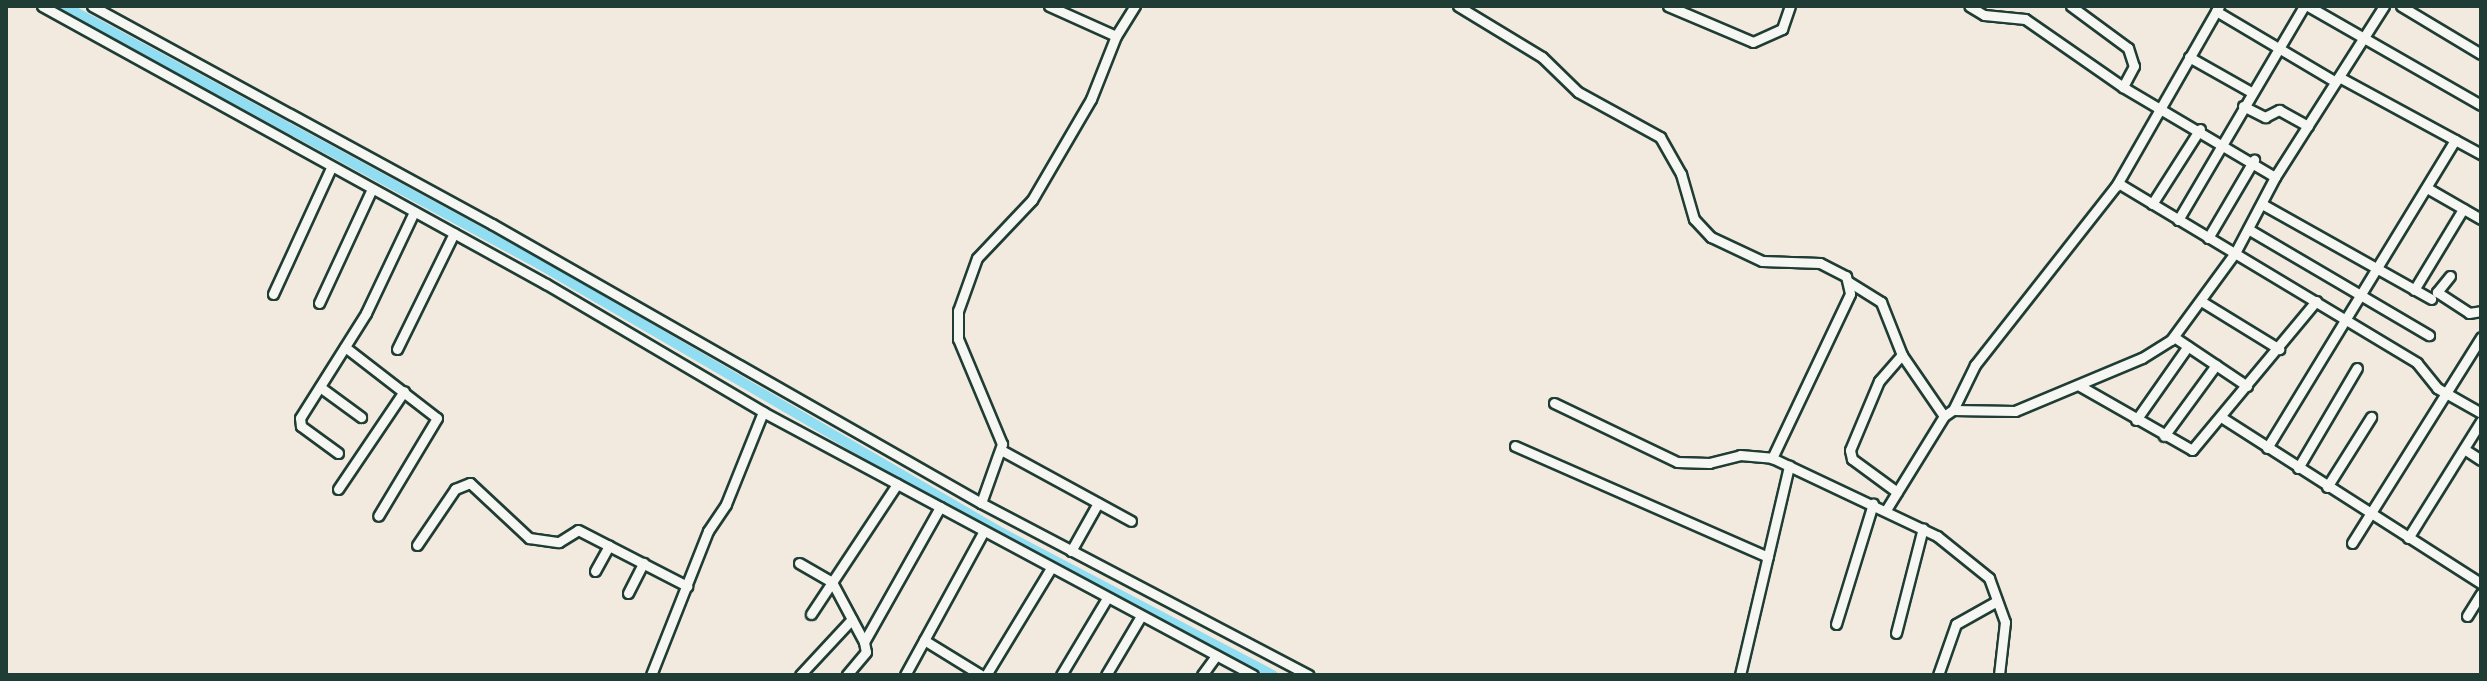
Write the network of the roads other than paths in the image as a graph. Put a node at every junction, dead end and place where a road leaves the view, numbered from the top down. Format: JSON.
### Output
{"nodes":[{"id":1,"x":42,"y":6,"type":"edge"},
{"id":2,"x":92,"y":6,"type":"edge"},
{"id":3,"x":1049,"y":6,"type":"edge"},
{"id":4,"x":1135,"y":6,"type":"edge"},
{"id":5,"x":1458,"y":6,"type":"edge"},
{"id":6,"x":1668,"y":6,"type":"edge"},
{"id":7,"x":1790,"y":6,"type":"edge"},
{"id":8,"x":1969,"y":6,"type":"edge"},
{"id":9,"x":2071,"y":6,"type":"edge"},
{"id":10,"x":2306,"y":6,"type":"edge"},
{"id":11,"x":2384,"y":6,"type":"edge"},
{"id":12,"x":2401,"y":6,"type":"edge"},
{"id":13,"x":2217,"y":9,"type":"edge"},
{"id":14,"x":1116,"y":36,"type":"junction"},
{"id":15,"x":2363,"y":39,"type":"junction"},
{"id":16,"x":2277,"y":48,"type":"junction"},
{"id":17,"x":2481,"y":54,"type":"edge"},
{"id":18,"x":2189,"y":57,"type":"junction"},
{"id":19,"x":2337,"y":80,"type":"junction"},
{"id":20,"x":2123,"y":87,"type":"junction"},
{"id":21,"x":2251,"y":92,"type":"junction"},
{"id":22,"x":2481,"y":105,"type":"edge"},
{"id":23,"x":2161,"y":106,"type":"junction"},
{"id":24,"x":2243,"y":106,"type":"junction"},
{"id":25,"x":2308,"y":126,"type":"junction"},
{"id":26,"x":2200,"y":129,"type":"junction"},
{"id":27,"x":2455,"y":140,"type":"junction"},
{"id":28,"x":2222,"y":141,"type":"junction"},
{"id":29,"x":2481,"y":154,"type":"edge"},
{"id":30,"x":2254,"y":160,"type":"junction"},
{"id":31,"x":331,"y":168,"type":"junction"},
{"id":32,"x":2275,"y":177,"type":"junction"},
{"id":33,"x":2118,"y":183,"type":"junction"},
{"id":34,"x":2427,"y":188,"type":"junction"},
{"id":35,"x":372,"y":189,"type":"junction"},
{"id":36,"x":2152,"y":204,"type":"junction"},
{"id":37,"x":2262,"y":204,"type":"junction"},
{"id":38,"x":2463,"y":209,"type":"junction"},
{"id":39,"x":414,"y":212,"type":"junction"},
{"id":40,"x":2481,"y":219,"type":"edge"},
{"id":41,"x":2178,"y":220,"type":"junction"},
{"id":42,"x":2248,"y":229,"type":"junction"},
{"id":43,"x":454,"y":233,"type":"junction"},
{"id":44,"x":2208,"y":238,"type":"junction"},
{"id":45,"x":2235,"y":253,"type":"junction"},
{"id":46,"x":2380,"y":270,"type":"junction"},
{"id":47,"x":2450,"y":276,"type":"dead end"},
{"id":48,"x":1849,"y":282,"type":"junction"},
{"id":49,"x":2414,"y":290,"type":"junction"},
{"id":50,"x":273,"y":294,"type":"dead end"},
{"id":51,"x":2363,"y":296,"type":"junction"},
{"id":52,"x":2431,"y":299,"type":"dead end"},
{"id":53,"x":2201,"y":301,"type":"junction"},
{"id":54,"x":2316,"y":301,"type":"junction"},
{"id":55,"x":319,"y":303,"type":"dead end"},
{"id":56,"x":2481,"y":311,"type":"edge"},
{"id":57,"x":2348,"y":319,"type":"junction"},
{"id":58,"x":2429,"y":335,"type":"dead end"},
{"id":59,"x":2174,"y":337,"type":"junction"},
{"id":60,"x":2481,"y":337,"type":"edge"},
{"id":61,"x":2188,"y":346,"type":"junction"},
{"id":62,"x":345,"y":347,"type":"junction"},
{"id":63,"x":397,"y":349,"type":"dead end"},
{"id":64,"x":2279,"y":349,"type":"junction"},
{"id":65,"x":1902,"y":355,"type":"junction"},
{"id":66,"x":2216,"y":365,"type":"junction"},
{"id":67,"x":2357,"y":368,"type":"dead end"},
{"id":68,"x":2080,"y":386,"type":"junction"},
{"id":69,"x":2247,"y":386,"type":"junction"},
{"id":70,"x":320,"y":387,"type":"junction"},
{"id":71,"x":404,"y":391,"type":"junction"},
{"id":72,"x":2448,"y":392,"type":"junction"},
{"id":73,"x":1554,"y":403,"type":"dead end"},
{"id":74,"x":763,"y":412,"type":"junction"},
{"id":75,"x":1948,"y":413,"type":"junction"},
{"id":76,"x":2481,"y":413,"type":"edge"},
{"id":77,"x":361,"y":417,"type":"dead end"},
{"id":78,"x":2221,"y":417,"type":"junction"},
{"id":79,"x":2371,"y":417,"type":"dead end"},
{"id":80,"x":2136,"y":420,"type":"junction"},
{"id":81,"x":2481,"y":421,"type":"edge"},
{"id":82,"x":2164,"y":436,"type":"junction"},
{"id":83,"x":1515,"y":446,"type":"dead end"},
{"id":84,"x":2267,"y":448,"type":"junction"},
{"id":85,"x":2464,"y":449,"type":"junction"},
{"id":86,"x":1001,"y":450,"type":"junction"},
{"id":87,"x":338,"y":453,"type":"dead end"},
{"id":88,"x":1772,"y":458,"type":"junction"},
{"id":89,"x":2481,"y":460,"type":"edge"},
{"id":90,"x":1789,"y":466,"type":"junction"},
{"id":91,"x":2298,"y":468,"type":"junction"},
{"id":92,"x":897,"y":484,"type":"junction"},
{"id":93,"x":2327,"y":487,"type":"junction"},
{"id":94,"x":338,"y":489,"type":"dead end"},
{"id":95,"x":1897,"y":492,"type":"junction"},
{"id":96,"x":981,"y":503,"type":"junction"},
{"id":97,"x":1098,"y":503,"type":"junction"},
{"id":98,"x":1873,"y":504,"type":"junction"},
{"id":99,"x":940,"y":507,"type":"junction"},
{"id":100,"x":1886,"y":510,"type":"junction"},
{"id":101,"x":2370,"y":515,"type":"junction"},
{"id":102,"x":378,"y":516,"type":"dead end"},
{"id":103,"x":1131,"y":521,"type":"dead end"},
{"id":104,"x":1923,"y":528,"type":"junction"},
{"id":105,"x":984,"y":531,"type":"junction"},
{"id":106,"x":2408,"y":538,"type":"junction"},
{"id":107,"x":2352,"y":543,"type":"dead end"},
{"id":108,"x":417,"y":545,"type":"dead end"},
{"id":109,"x":609,"y":546,"type":"junction"},
{"id":110,"x":1071,"y":551,"type":"junction"},
{"id":111,"x":1768,"y":557,"type":"junction"},
{"id":112,"x":643,"y":563,"type":"junction"},
{"id":113,"x":799,"y":563,"type":"dead end"},
{"id":114,"x":1051,"y":568,"type":"junction"},
{"id":115,"x":595,"y":571,"type":"dead end"},
{"id":116,"x":832,"y":582,"type":"junction"},
{"id":117,"x":2481,"y":583,"type":"edge"},
{"id":118,"x":687,"y":586,"type":"junction"},
{"id":119,"x":628,"y":593,"type":"dead end"},
{"id":120,"x":2481,"y":594,"type":"edge"},
{"id":121,"x":1107,"y":598,"type":"junction"},
{"id":122,"x":1997,"y":601,"type":"junction"},
{"id":123,"x":811,"y":614,"type":"dead end"},
{"id":124,"x":1141,"y":616,"type":"junction"},
{"id":125,"x":2467,"y":616,"type":"dead end"},
{"id":126,"x":852,"y":619,"type":"junction"},
{"id":127,"x":1836,"y":624,"type":"dead end"},
{"id":128,"x":1896,"y":633,"type":"dead end"},
{"id":129,"x":924,"y":640,"type":"junction"},
{"id":130,"x":864,"y":642,"type":"junction"},
{"id":131,"x":1216,"y":656,"type":"junction"},
{"id":132,"x":651,"y":675,"type":"edge"},
{"id":133,"x":800,"y":675,"type":"edge"},
{"id":134,"x":847,"y":675,"type":"edge"},
{"id":135,"x":905,"y":675,"type":"edge"},
{"id":136,"x":983,"y":675,"type":"edge"},
{"id":137,"x":1061,"y":675,"type":"edge"},
{"id":138,"x":1106,"y":675,"type":"edge"},
{"id":139,"x":1202,"y":675,"type":"edge"},
{"id":140,"x":1253,"y":675,"type":"edge"},
{"id":141,"x":1309,"y":675,"type":"edge"},
{"id":142,"x":1740,"y":675,"type":"edge"},
{"id":143,"x":1938,"y":675,"type":"edge"},
{"id":144,"x":1999,"y":675,"type":"edge"}],
"edges":[{"from":1,"to":31,"type":"street"},
{"from":2,"to":96,"type":"street"},
{"from":3,"to":14,"type":"street"},
{"from":4,"to":14,"type":"street"},
{"from":5,"to":48,"type":"street"},
{"from":6,"to":7,"type":"street"},
{"from":8,"to":20,"type":"street"},
{"from":9,"to":20,"type":"street"},
{"from":10,"to":15,"type":"street"},
{"from":10,"to":16,"type":"street"},
{"from":11,"to":15,"type":"street"},
{"from":12,"to":17,"type":"street"},
{"from":13,"to":16,"type":"street"},
{"from":13,"to":18,"type":"street"},
{"from":14,"to":86,"type":"street"},
{"from":15,"to":19,"type":"street"},
{"from":15,"to":22,"type":"street"},
{"from":16,"to":19,"type":"street"},
{"from":16,"to":21,"type":"street"},
{"from":18,"to":21,"type":"street"},
{"from":18,"to":23,"type":"street"},
{"from":19,"to":25,"type":"street"},
{"from":19,"to":27,"type":"street"},
{"from":20,"to":23,"type":"street"},
{"from":21,"to":24,"type":"street"},
{"from":23,"to":26,"type":"street"},
{"from":23,"to":33,"type":"street"},
{"from":24,"to":25,"type":"street"},
{"from":24,"to":28,"type":"street"},
{"from":25,"to":32,"type":"street"},
{"from":26,"to":28,"type":"street"},
{"from":26,"to":36,"type":"street"},
{"from":27,"to":29,"type":"street"},
{"from":27,"to":34,"type":"street"},
{"from":28,"to":30,"type":"street"},
{"from":28,"to":41,"type":"street"},
{"from":30,"to":32,"type":"street"},
{"from":30,"to":44,"type":"street"},
{"from":31,"to":35,"type":"street"},
{"from":31,"to":50,"type":"street"},
{"from":32,"to":37,"type":"street"},
{"from":33,"to":36,"type":"street"},
{"from":33,"to":75,"type":"street"},
{"from":34,"to":38,"type":"street"},
{"from":34,"to":46,"type":"street"},
{"from":35,"to":39,"type":"street"},
{"from":35,"to":55,"type":"street"},
{"from":36,"to":41,"type":"street"},
{"from":37,"to":42,"type":"street"},
{"from":37,"to":46,"type":"street"},
{"from":38,"to":40,"type":"street"},
{"from":38,"to":49,"type":"street"},
{"from":39,"to":43,"type":"street"},
{"from":39,"to":62,"type":"street"},
{"from":41,"to":44,"type":"street"},
{"from":42,"to":45,"type":"street"},
{"from":42,"to":51,"type":"street"},
{"from":43,"to":63,"type":"street"},
{"from":43,"to":74,"type":"street"},
{"from":44,"to":45,"type":"street"},
{"from":45,"to":53,"type":"street"},
{"from":45,"to":54,"type":"street"},
{"from":46,"to":49,"type":"street"},
{"from":46,"to":51,"type":"street"},
{"from":47,"to":56,"type":"street"},
{"from":48,"to":65,"type":"street"},
{"from":48,"to":88,"type":"street"},
{"from":49,"to":52,"type":"street"},
{"from":51,"to":57,"type":"street"},
{"from":51,"to":58,"type":"street"},
{"from":53,"to":59,"type":"street"},
{"from":53,"to":64,"type":"street"},
{"from":54,"to":57,"type":"street"},
{"from":54,"to":64,"type":"street"},
{"from":57,"to":72,"type":"street"},
{"from":57,"to":84,"type":"street"},
{"from":59,"to":61,"type":"street"},
{"from":59,"to":68,"type":"street"},
{"from":60,"to":72,"type":"street"},
{"from":61,"to":66,"type":"street"},
{"from":61,"to":80,"type":"street"},
{"from":62,"to":70,"type":"street"},
{"from":62,"to":71,"type":"street"},
{"from":64,"to":69,"type":"street"},
{"from":65,"to":75,"type":"street"},
{"from":65,"to":95,"type":"street"},
{"from":66,"to":69,"type":"street"},
{"from":66,"to":82,"type":"street"},
{"from":67,"to":91,"type":"street"},
{"from":68,"to":75,"type":"street"},
{"from":68,"to":80,"type":"street"},
{"from":69,"to":78,"type":"street"},
{"from":70,"to":77,"type":"street"},
{"from":70,"to":87,"type":"street"},
{"from":71,"to":94,"type":"street"},
{"from":71,"to":102,"type":"street"},
{"from":72,"to":76,"type":"street"},
{"from":72,"to":101,"type":"street"},
{"from":73,"to":88,"type":"street"},
{"from":74,"to":92,"type":"street"},
{"from":74,"to":118,"type":"street"},
{"from":75,"to":95,"type":"street"},
{"from":78,"to":82,"type":"street"},
{"from":78,"to":84,"type":"street"},
{"from":79,"to":93,"type":"street"},
{"from":80,"to":82,"type":"street"},
{"from":81,"to":85,"type":"street"},
{"from":83,"to":111,"type":"street"},
{"from":84,"to":91,"type":"street"},
{"from":85,"to":89,"type":"street"},
{"from":85,"to":106,"type":"street"},
{"from":86,"to":96,"type":"street"},
{"from":86,"to":97,"type":"street"},
{"from":88,"to":90,"type":"street"},
{"from":90,"to":98,"type":"street"},
{"from":90,"to":111,"type":"street"},
{"from":91,"to":93,"type":"street"},
{"from":92,"to":99,"type":"street"},
{"from":92,"to":116,"type":"street"},
{"from":93,"to":101,"type":"street"},
{"from":95,"to":100,"type":"street"},
{"from":96,"to":110,"type":"street"},
{"from":97,"to":103,"type":"street"},
{"from":97,"to":110,"type":"street"},
{"from":98,"to":100,"type":"street"},
{"from":98,"to":127,"type":"street"},
{"from":99,"to":105,"type":"street"},
{"from":99,"to":130,"type":"street"},
{"from":100,"to":104,"type":"street"},
{"from":101,"to":106,"type":"street"},
{"from":101,"to":107,"type":"street"},
{"from":104,"to":122,"type":"street"},
{"from":104,"to":128,"type":"street"},
{"from":105,"to":114,"type":"street"},
{"from":105,"to":129,"type":"street"},
{"from":106,"to":117,"type":"street"},
{"from":108,"to":109,"type":"street"},
{"from":109,"to":112,"type":"street"},
{"from":109,"to":115,"type":"street"},
{"from":110,"to":141,"type":"street"},
{"from":111,"to":142,"type":"street"},
{"from":112,"to":118,"type":"street"},
{"from":112,"to":119,"type":"street"},
{"from":113,"to":116,"type":"street"},
{"from":114,"to":121,"type":"street"},
{"from":114,"to":136,"type":"street"},
{"from":116,"to":123,"type":"street"},
{"from":116,"to":126,"type":"street"},
{"from":118,"to":132,"type":"street"},
{"from":120,"to":125,"type":"street"},
{"from":121,"to":124,"type":"street"},
{"from":121,"to":137,"type":"street"},
{"from":122,"to":143,"type":"street"},
{"from":122,"to":144,"type":"street"},
{"from":124,"to":131,"type":"street"},
{"from":124,"to":138,"type":"street"},
{"from":126,"to":130,"type":"street"},
{"from":126,"to":133,"type":"street"},
{"from":129,"to":135,"type":"street"},
{"from":129,"to":136,"type":"street"},
{"from":130,"to":134,"type":"street"},
{"from":131,"to":139,"type":"street"},
{"from":131,"to":140,"type":"street"}]}
